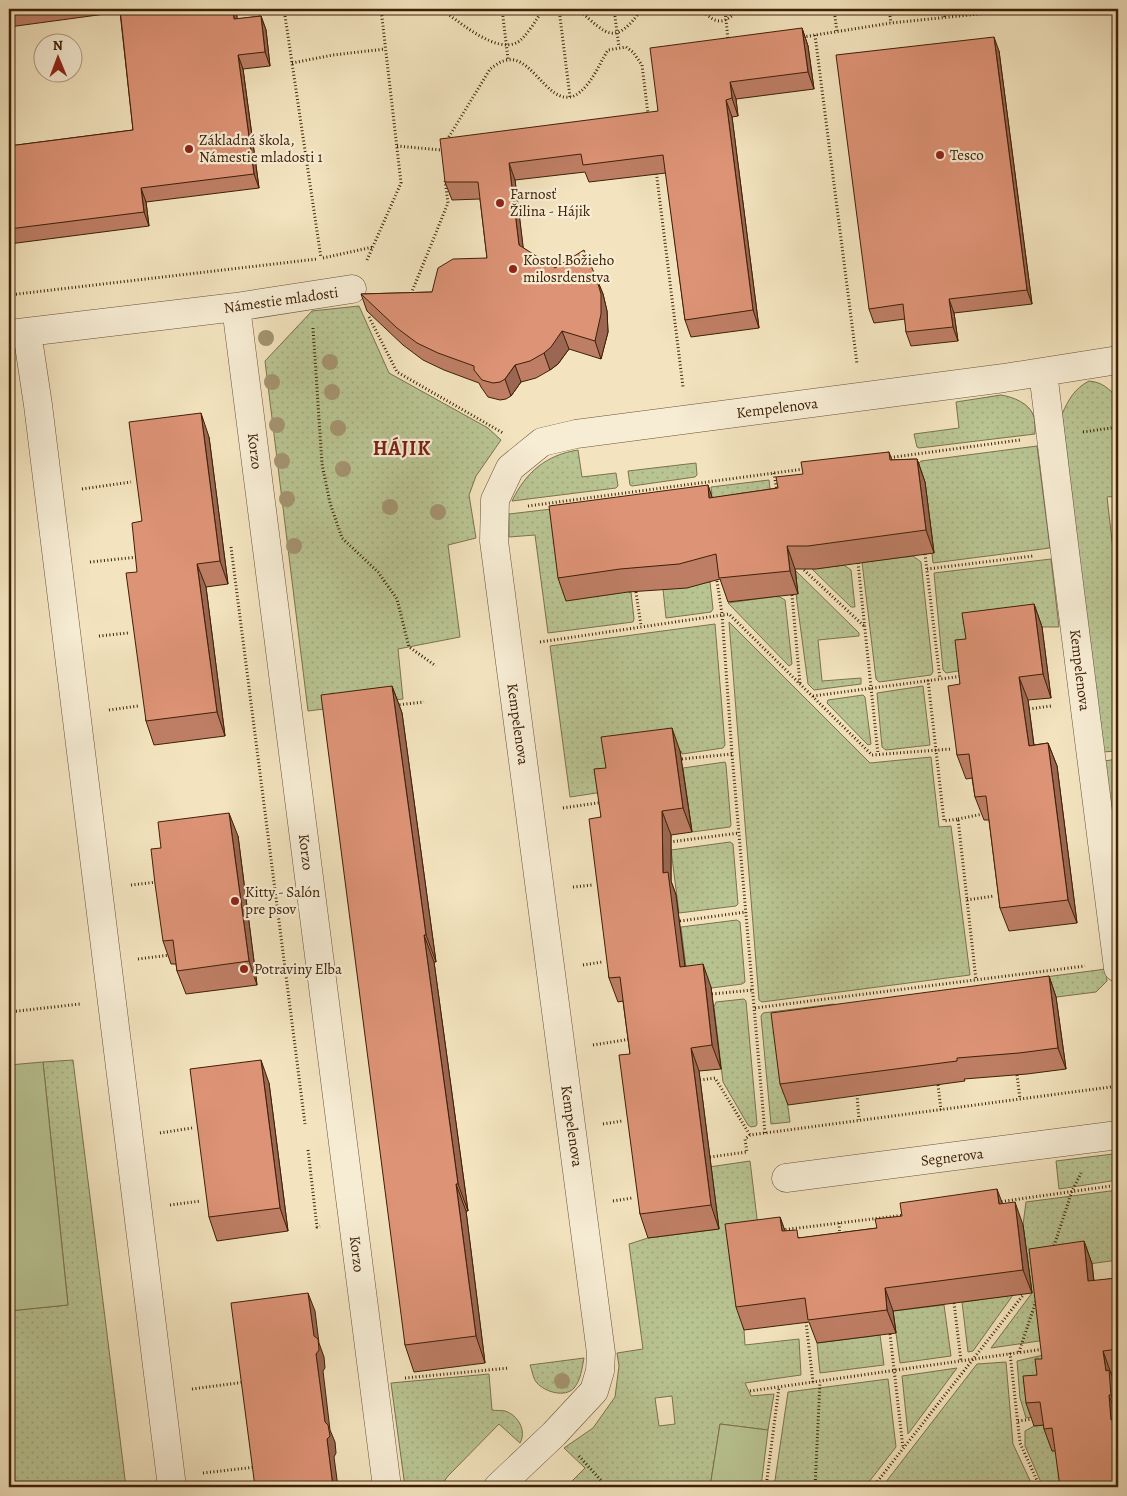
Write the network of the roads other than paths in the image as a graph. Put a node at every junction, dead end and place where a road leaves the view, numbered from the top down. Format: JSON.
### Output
{"nodes":[{"id":1,"x":352,"y":289,"type":"road end"},
{"id":2,"x":236,"y":307,"type":"junction"},
{"id":3,"x":18,"y":333,"type":"edge"},
{"id":4,"x":1118,"y":360,"type":"edge"},
{"id":5,"x":1043,"y":372,"type":"junction"},
{"id":6,"x":1118,"y":965,"type":"edge"},
{"id":7,"x":1109,"y":1137,"type":"edge"},
{"id":8,"x":786,"y":1178,"type":"dead end"},
{"id":9,"x":171,"y":1482,"type":"edge"},
{"id":10,"x":387,"y":1487,"type":"edge"},
{"id":11,"x":498,"y":1487,"type":"edge"}],
"edges":[{"from":1,"to":2,"type":"street","name":"Námestie mladosti"},
{"from":2,"to":3,"type":"street","name":"Námestie mladosti"},
{"from":2,"to":10,"type":"street","name":"Korzo"},
{"from":3,"to":9,"type":"street"},
{"from":4,"to":5,"type":"street","name":"Kempelenova"},
{"from":5,"to":6,"type":"street","name":"Kempelenova"},
{"from":5,"to":11,"type":"street","name":"Kempelenova"},
{"from":7,"to":8,"type":"street","name":"Segnerova"}]}
